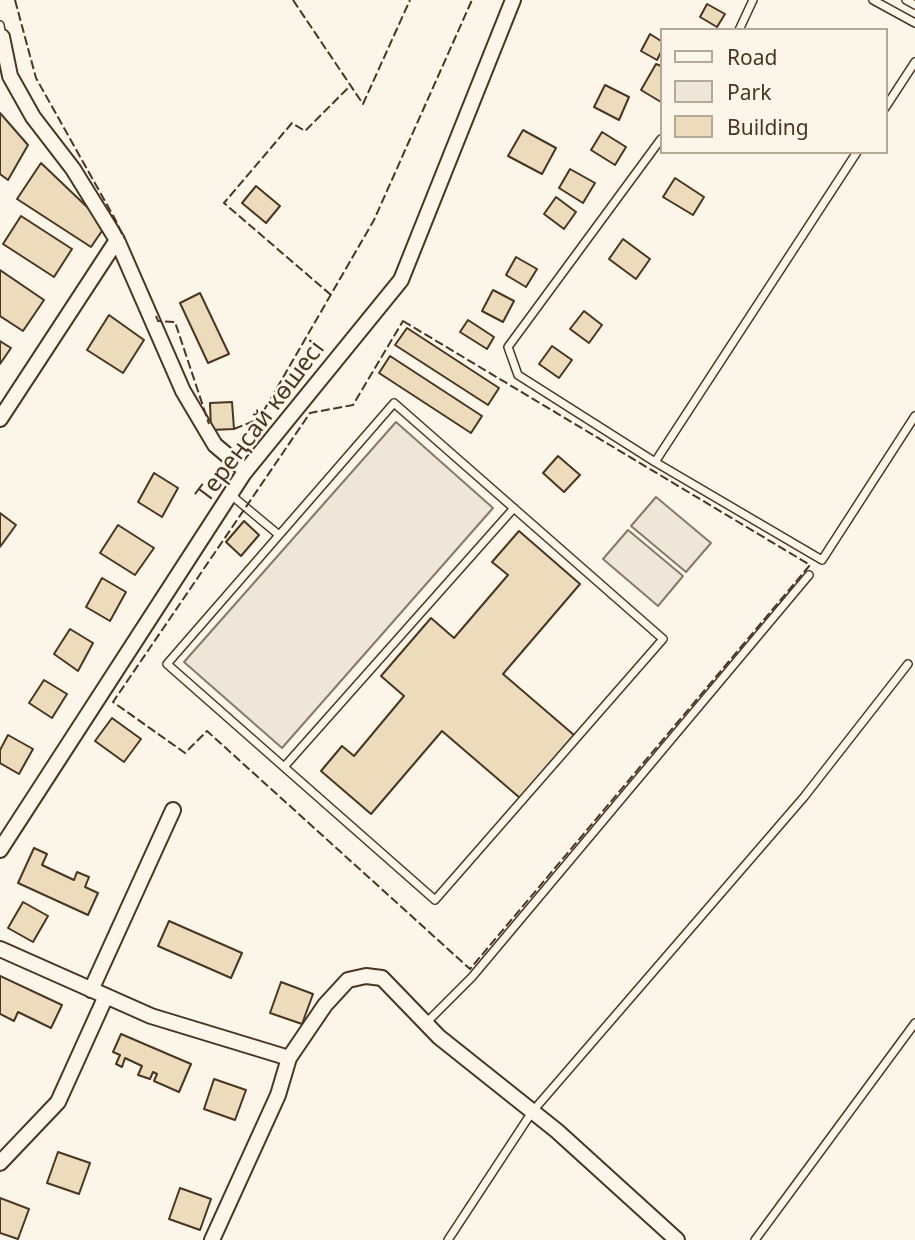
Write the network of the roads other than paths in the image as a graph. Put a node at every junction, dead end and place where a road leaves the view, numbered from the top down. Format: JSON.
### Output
{"nodes":[{"id":1,"x":513,"y":0,"type":"edge"},
{"id":2,"x":753,"y":0,"type":"edge"},
{"id":3,"x":873,"y":0,"type":"edge"},
{"id":4,"x":906,"y":0,"type":"edge"},
{"id":5,"x":915,"y":5,"type":"edge"},
{"id":6,"x":915,"y":23,"type":"edge"},
{"id":7,"x":739,"y":28,"type":"edge"},
{"id":8,"x":1,"y":33,"type":"edge"},
{"id":9,"x":915,"y":62,"type":"edge"},
{"id":10,"x":887,"y":105,"type":"edge"},
{"id":11,"x":660,"y":140,"type":"edge"},
{"id":12,"x":856,"y":154,"type":"edge"},
{"id":13,"x":117,"y":240,"type":"junction"},
{"id":14,"x":915,"y":416,"type":"edge"},
{"id":15,"x":0,"y":419,"type":"edge"},
{"id":16,"x":655,"y":462,"type":"junction"},
{"id":17,"x":246,"y":471,"type":"junction"},
{"id":18,"x":231,"y":495,"type":"junction"},
{"id":19,"x":514,"y":508,"type":"junction"},
{"id":20,"x":279,"y":536,"type":"junction"},
{"id":21,"x":809,"y":575,"type":"dead end"},
{"id":22,"x":908,"y":664,"type":"dead end"},
{"id":23,"x":284,"y":767,"type":"junction"},
{"id":24,"x":173,"y":810,"type":"dead end"},
{"id":25,"x":0,"y":850,"type":"edge"},
{"id":26,"x":0,"y":949,"type":"edge"},
{"id":27,"x":91,"y":990,"type":"junction"},
{"id":28,"x":106,"y":996,"type":"junction"},
{"id":29,"x":426,"y":1023,"type":"junction"},
{"id":30,"x":915,"y":1023,"type":"edge"},
{"id":31,"x":289,"y":1058,"type":"junction"},
{"id":32,"x":532,"y":1112,"type":"junction"},
{"id":33,"x":0,"y":1163,"type":"edge"},
{"id":34,"x":212,"y":1240,"type":"edge"},
{"id":35,"x":448,"y":1240,"type":"edge"},
{"id":36,"x":677,"y":1240,"type":"edge"},
{"id":37,"x":755,"y":1240,"type":"edge"}],
"edges":[{"from":1,"to":17,"type":"street","name":"Тереңсай көшесі"},
{"from":2,"to":7,"type":"lane"},
{"from":3,"to":6,"type":"lane"},
{"from":4,"to":5,"type":"lane"},
{"from":8,"to":13,"type":"street"},
{"from":9,"to":10,"type":"lane"},
{"from":11,"to":16,"type":"lane"},
{"from":12,"to":16,"type":"lane"},
{"from":13,"to":15,"type":"street"},
{"from":13,"to":17,"type":"street"},
{"from":14,"to":16,"type":"lane"},
{"from":17,"to":18,"type":"street","name":"Тереңсай көшесі"},
{"from":18,"to":20,"type":"lane"},
{"from":18,"to":25,"type":"street","name":"Тереңсай көшесі"},
{"from":19,"to":20,"type":"lane"},
{"from":19,"to":23,"type":"lane"},
{"from":19,"to":23,"type":"lane"},
{"from":20,"to":23,"type":"lane"},
{"from":21,"to":29,"type":"lane"},
{"from":22,"to":32,"type":"lane"},
{"from":24,"to":27,"type":"street"},
{"from":26,"to":27,"type":"street"},
{"from":27,"to":28,"type":"street"},
{"from":28,"to":31,"type":"street"},
{"from":28,"to":33,"type":"street"},
{"from":29,"to":31,"type":"street"},
{"from":29,"to":32,"type":"street"},
{"from":30,"to":37,"type":"lane"},
{"from":31,"to":34,"type":"street"},
{"from":32,"to":35,"type":"lane"},
{"from":32,"to":36,"type":"street"}]}
